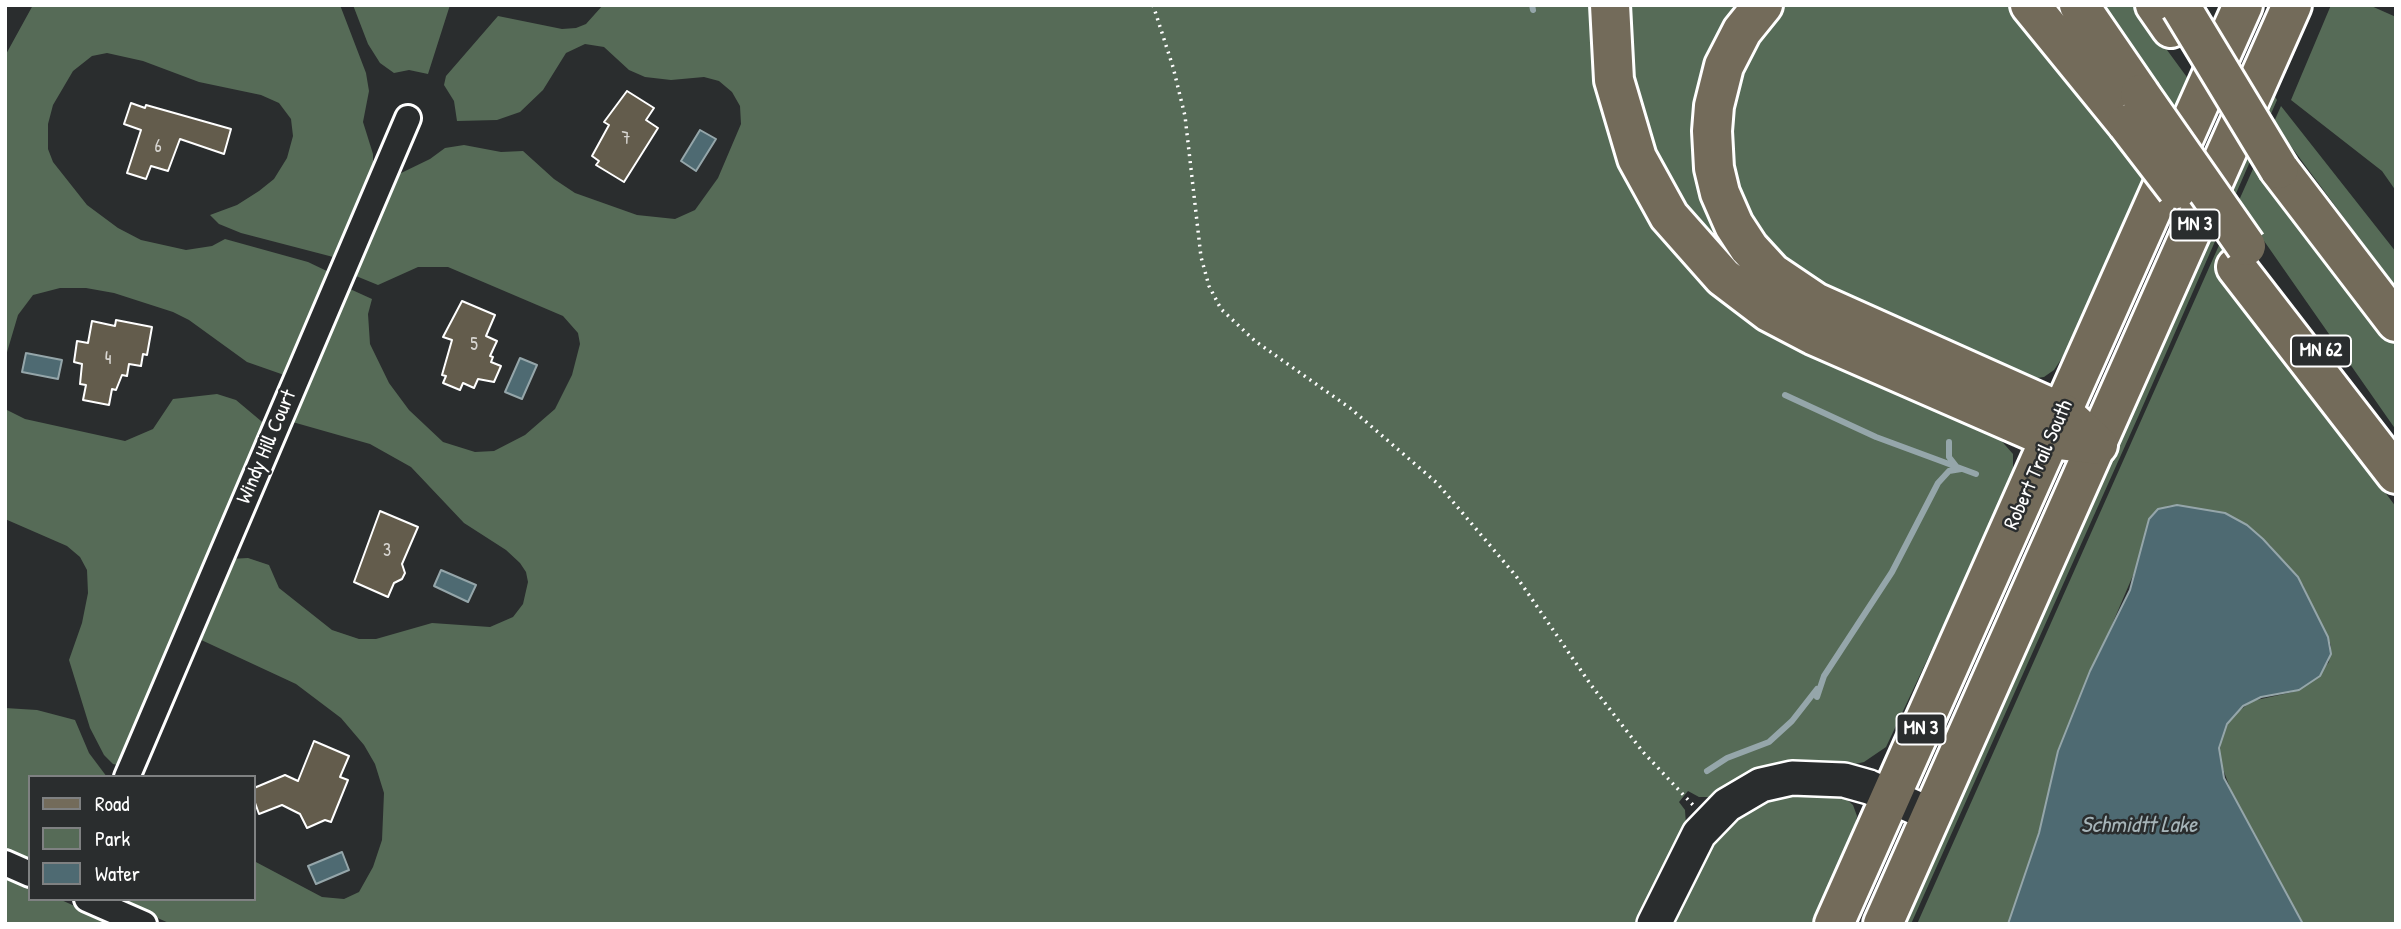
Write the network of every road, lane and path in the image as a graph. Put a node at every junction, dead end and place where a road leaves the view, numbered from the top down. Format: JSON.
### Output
{"nodes":[{"id":1,"x":1153,"y":5,"type":"edge"},
{"id":2,"x":1610,"y":5,"type":"edge"},
{"id":3,"x":1763,"y":5,"type":"edge"},
{"id":4,"x":2030,"y":5,"type":"edge"},
{"id":5,"x":2079,"y":5,"type":"edge"},
{"id":6,"x":2243,"y":5,"type":"edge"},
{"id":7,"x":2292,"y":5,"type":"edge"},
{"id":8,"x":2172,"y":11,"type":"edge"},
{"id":9,"x":2134,"y":109,"type":"junction"},
{"id":10,"x":408,"y":118,"type":"dead end"},
{"id":11,"x":2241,"y":257,"type":"junction"},
{"id":12,"x":2396,"y":322,"type":"edge"},
{"id":13,"x":2057,"y":426,"type":"junction"},
{"id":14,"x":2098,"y":445,"type":"junction"},
{"id":15,"x":2396,"y":457,"type":"edge"},
{"id":16,"x":2396,"y":474,"type":"edge"},
{"id":17,"x":128,"y":775,"type":"edge"},
{"id":18,"x":1891,"y":797,"type":"junction"},
{"id":19,"x":1932,"y":815,"type":"junction"},
{"id":20,"x":1710,"y":820,"type":"junction"},
{"id":21,"x":5,"y":863,"type":"edge"},
{"id":22,"x":28,"y":873,"type":"edge"},
{"id":23,"x":92,"y":901,"type":"edge"},
{"id":24,"x":144,"y":924,"type":"edge"},
{"id":25,"x":1654,"y":924,"type":"edge"},
{"id":26,"x":1834,"y":924,"type":"edge"},
{"id":27,"x":1883,"y":924,"type":"edge"}],
"edges":[{"from":1,"to":20,"type":"path"},
{"from":2,"to":13,"type":"main road"},
{"from":3,"to":13,"type":"main road"},
{"from":4,"to":9,"type":"main road"},
{"from":5,"to":9,"type":"main road"},
{"from":6,"to":13,"type":"main road","name":"Robert Trail South","number":"MN 3"},
{"from":7,"to":14,"type":"main road","number":"MN 3"},
{"from":8,"to":12,"type":"main road","bridge":true},
{"from":9,"to":11,"type":"main road","bridge":true},
{"from":10,"to":17,"type":"street","name":"Windy Hill Court"},
{"from":11,"to":15,"type":"main road","number":"MN 62"},
{"from":11,"to":16,"type":"main road"},
{"from":13,"to":14,"type":"main road"},
{"from":13,"to":18,"type":"main road","name":"Robert Trail South","number":"MN 3"},
{"from":14,"to":19,"type":"main road","number":"MN 3"},
{"from":18,"to":19,"type":"street"},
{"from":18,"to":20,"type":"street"},
{"from":18,"to":26,"type":"main road","name":"Robert Trail South","number":"MN 3"},
{"from":19,"to":27,"type":"main road","number":"MN 3"},
{"from":20,"to":25,"type":"street"},
{"from":21,"to":22,"type":"street"},
{"from":23,"to":24,"type":"street"}]}
